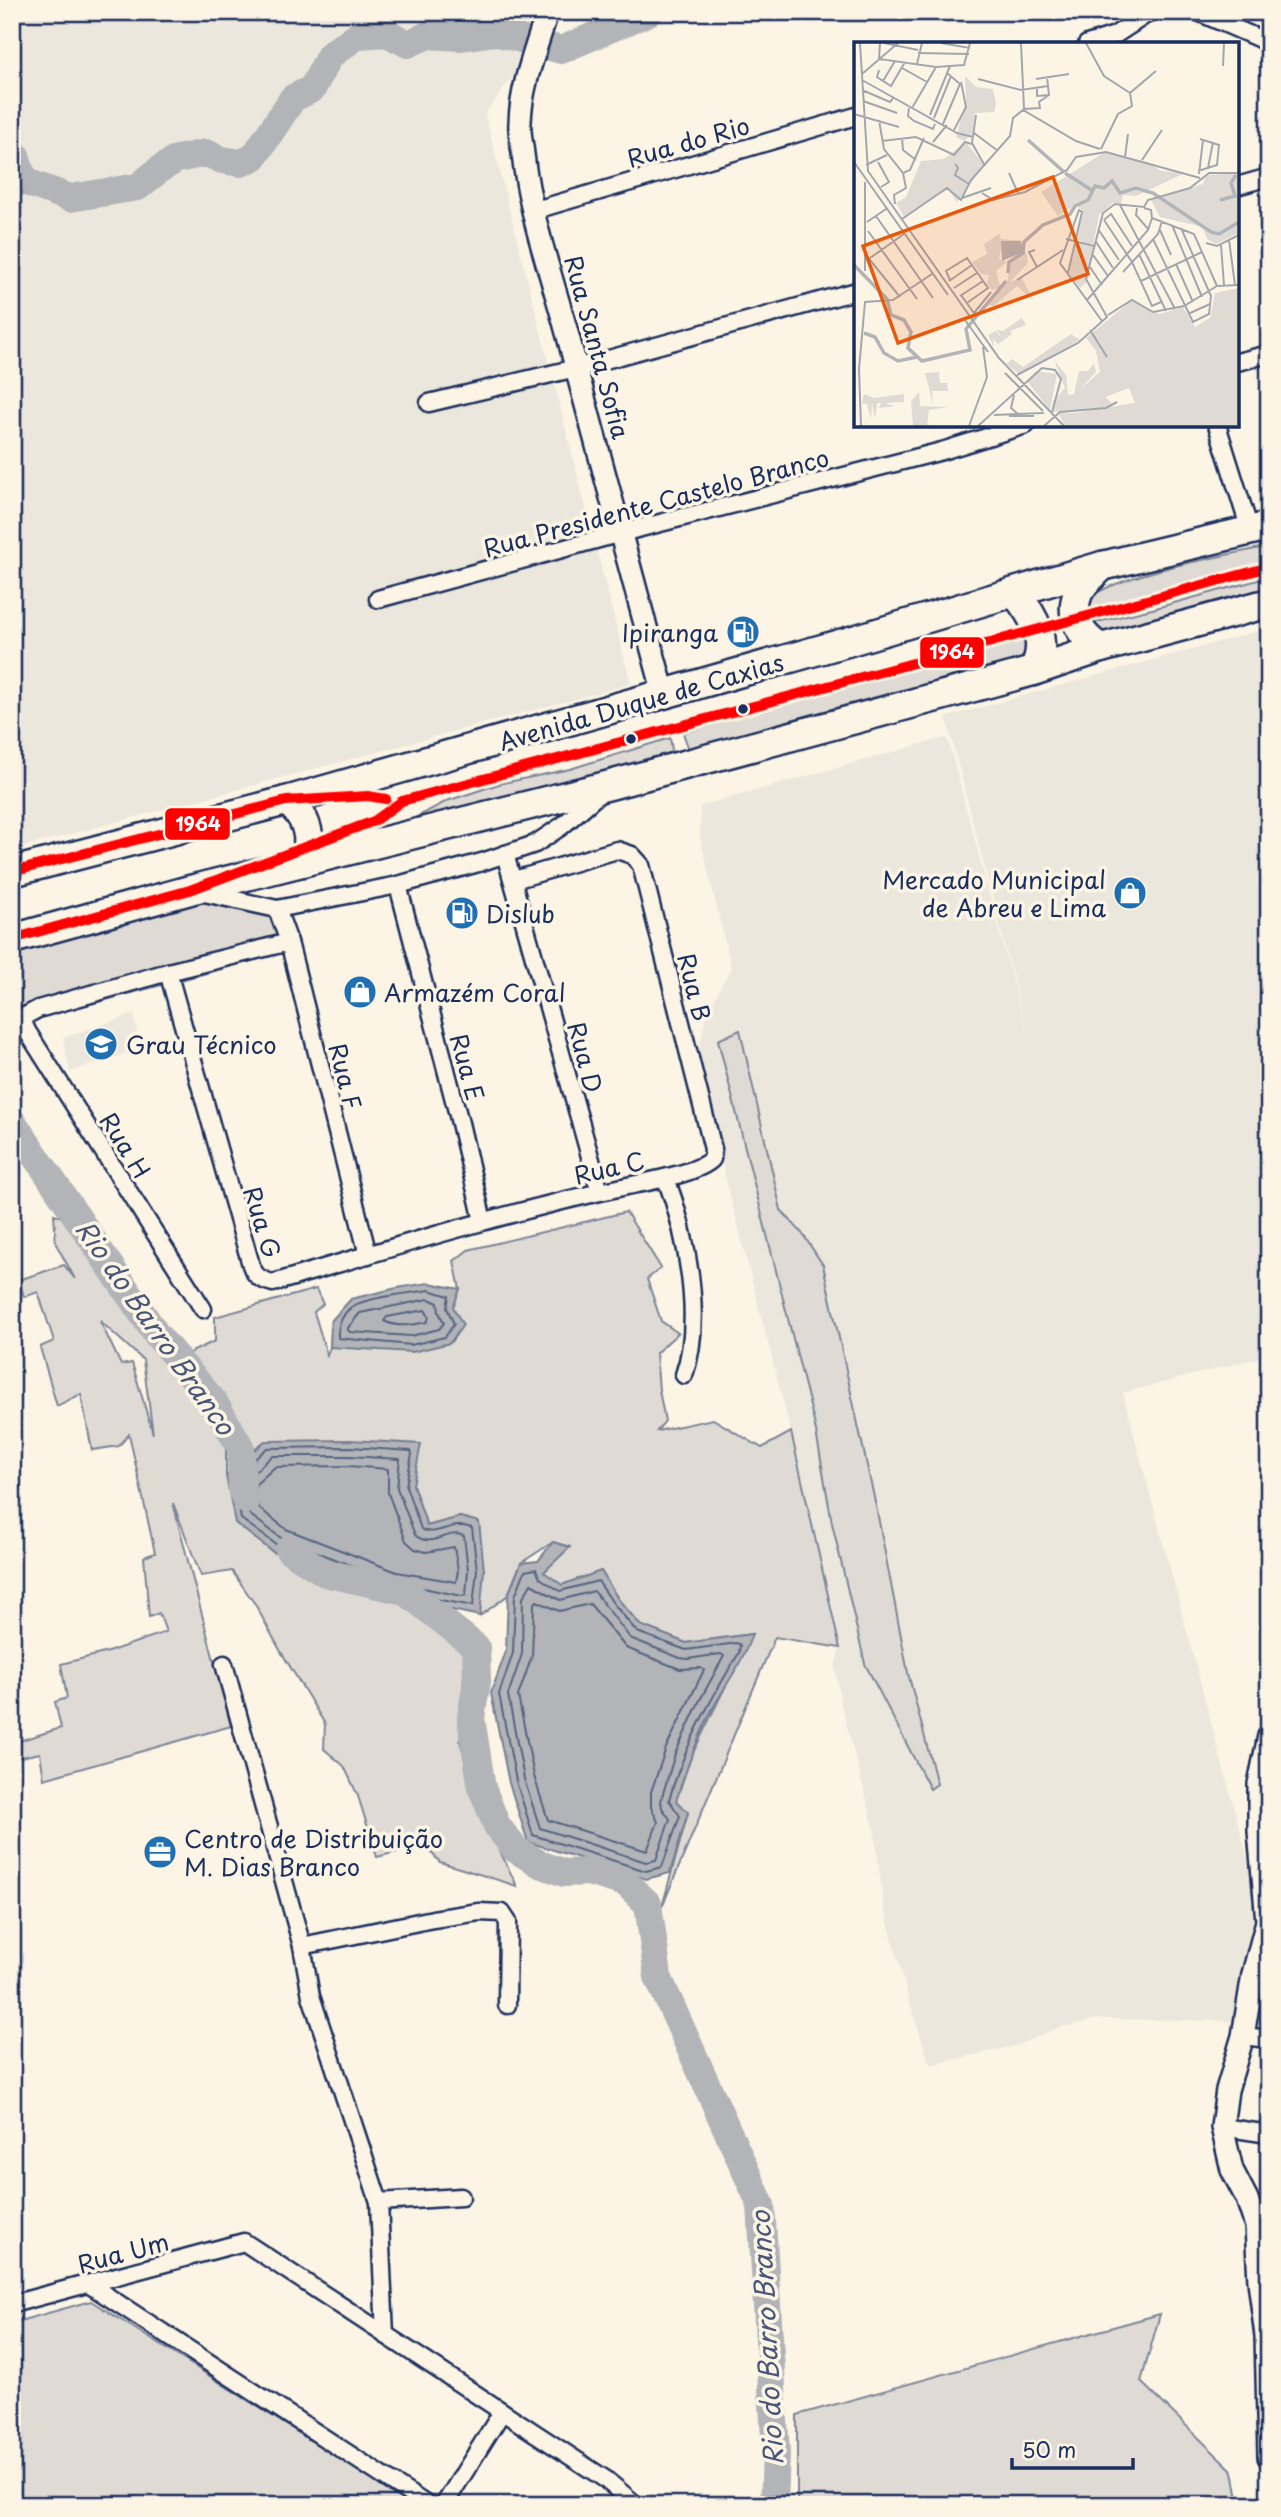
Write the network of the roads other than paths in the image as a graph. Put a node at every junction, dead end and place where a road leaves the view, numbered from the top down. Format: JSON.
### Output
{"nodes":[{"id":1,"x":547,"y":12,"type":"edge"},
{"id":2,"x":1150,"y":12,"type":"edge"},
{"id":3,"x":1209,"y":14,"type":"edge"},
{"id":4,"x":1116,"y":39,"type":"edge"},
{"id":5,"x":1099,"y":42,"type":"edge"},
{"id":6,"x":1269,"y":43,"type":"edge"},
{"id":7,"x":854,"y":117,"type":"edge"},
{"id":8,"x":1269,"y":177,"type":"edge"},
{"id":9,"x":1239,"y":185,"type":"edge"},
{"id":10,"x":533,"y":211,"type":"junction"},
{"id":11,"x":854,"y":292,"type":"edge"},
{"id":12,"x":1269,"y":354,"type":"edge"},
{"id":13,"x":1239,"y":362,"type":"edge"},
{"id":14,"x":576,"y":368,"type":"junction"},
{"id":15,"x":429,"y":403,"type":"dead end"},
{"id":16,"x":1020,"y":427,"type":"edge"},
{"id":17,"x":1218,"y":427,"type":"edge"},
{"id":18,"x":1260,"y":528,"type":"edge"},
{"id":19,"x":621,"y":533,"type":"junction"},
{"id":20,"x":1102,"y":566,"type":"junction"},
{"id":21,"x":1015,"y":593,"type":"junction"},
{"id":22,"x":377,"y":599,"type":"dead end"},
{"id":23,"x":1269,"y":603,"type":"edge"},
{"id":24,"x":1101,"y":648,"type":"junction"},
{"id":25,"x":1033,"y":671,"type":"junction"},
{"id":26,"x":664,"y":694,"type":"junction"},
{"id":27,"x":610,"y":785,"type":"junction"},
{"id":28,"x":286,"y":801,"type":"junction"},
{"id":29,"x":505,"y":854,"type":"junction"},
{"id":30,"x":303,"y":862,"type":"junction"},
{"id":31,"x":12,"y":872,"type":"edge"},
{"id":32,"x":514,"y":880,"type":"junction"},
{"id":33,"x":398,"y":885,"type":"junction"},
{"id":34,"x":190,"y":890,"type":"junction"},
{"id":35,"x":277,"y":909,"type":"junction"},
{"id":36,"x":12,"y":939,"type":"edge"},
{"id":37,"x":289,"y":942,"type":"junction"},
{"id":38,"x":168,"y":972,"type":"junction"},
{"id":39,"x":713,"y":1149,"type":"joint"},
{"id":40,"x":666,"y":1178,"type":"junction"},
{"id":41,"x":600,"y":1192,"type":"junction"},
{"id":42,"x":503,"y":1215,"type":"joint"},
{"id":43,"x":482,"y":1221,"type":"junction"},
{"id":44,"x":368,"y":1255,"type":"junction"},
{"id":45,"x":203,"y":1309,"type":"dead end"},
{"id":46,"x":684,"y":1374,"type":"dead end"},
{"id":47,"x":224,"y":1664,"type":"dead end"},
{"id":48,"x":1269,"y":1736,"type":"edge"},
{"id":49,"x":302,"y":1946,"type":"junction"},
{"id":50,"x":507,"y":2005,"type":"dead end"},
{"id":51,"x":1243,"y":2036,"type":"junction"},
{"id":52,"x":1269,"y":2039,"type":"edge"},
{"id":53,"x":1222,"y":2127,"type":"junction"},
{"id":54,"x":1269,"y":2134,"type":"edge"},
{"id":55,"x":461,"y":2197,"type":"dead end"},
{"id":56,"x":379,"y":2202,"type":"junction"},
{"id":57,"x":90,"y":2285,"type":"junction"},
{"id":58,"x":12,"y":2304,"type":"edge"},
{"id":59,"x":385,"y":2335,"type":"junction"},
{"id":60,"x":502,"y":2412,"type":"junction"},
{"id":61,"x":1269,"y":2457,"type":"edge"},
{"id":62,"x":428,"y":2505,"type":"edge"},
{"id":63,"x":444,"y":2505,"type":"edge"},
{"id":64,"x":636,"y":2505,"type":"edge"}],
"edges":[{"from":1,"to":10,"type":"street","name":"Rua Santa Sofia"},
{"from":2,"to":4,"type":"street"},
{"from":3,"to":6,"type":"street"},
{"from":4,"to":5,"type":"street"},
{"from":7,"to":10,"type":"street","name":"Rua do Rio"},
{"from":8,"to":9,"type":"street"},
{"from":10,"to":14,"type":"street","name":"Rua Santa Sofia"},
{"from":11,"to":14,"type":"street"},
{"from":12,"to":13,"type":"street"},
{"from":14,"to":15,"type":"street"},
{"from":14,"to":19,"type":"street","name":"Rua Santa Sofia"},
{"from":16,"to":19,"type":"street","name":"Rua Presidente Castelo Branco"},
{"from":17,"to":18,"type":"street"},
{"from":18,"to":20,"type":"highway","name":"Avenida Duque de Caxias"},
{"from":19,"to":22,"type":"street","name":"Rua Presidente Castelo Branco"},
{"from":19,"to":26,"type":"street","name":"Rua Santa Sofia"},
{"from":20,"to":21,"type":"highway","name":"Avenida Duque de Caxias"},
{"from":20,"to":24,"type":"highway"},
{"from":21,"to":25,"type":"highway"},
{"from":21,"to":26,"type":"highway","name":"Avenida Duque de Caxias"},
{"from":23,"to":24,"type":"highway"},
{"from":24,"to":25,"type":"highway"},
{"from":25,"to":27,"type":"highway"},
{"from":26,"to":28,"type":"highway","name":"Avenida Duque de Caxias"},
{"from":27,"to":29,"type":"street"},
{"from":27,"to":30,"type":"highway"},
{"from":28,"to":30,"type":"highway"},
{"from":28,"to":31,"type":"highway","name":"Avenida Duque de Caxias"},
{"from":29,"to":32,"type":"street","name":"Rua D"},
{"from":29,"to":33,"type":"street"},
{"from":30,"to":34,"type":"highway"},
{"from":32,"to":39,"type":"street","name":"Rua B"},
{"from":32,"to":41,"type":"street","name":"Rua D"},
{"from":33,"to":35,"type":"street"},
{"from":33,"to":43,"type":"street","name":"Rua E"},
{"from":34,"to":35,"type":"street"},
{"from":34,"to":36,"type":"highway"},
{"from":35,"to":37,"type":"street","name":"Rua F"},
{"from":37,"to":38,"type":"street"},
{"from":37,"to":44,"type":"street","name":"Rua F"},
{"from":38,"to":44,"type":"street","name":"Rua G"},
{"from":38,"to":45,"type":"street","name":"Rua H"},
{"from":39,"to":40,"type":"street","name":"Rua C"},
{"from":40,"to":41,"type":"street","name":"Rua C"},
{"from":40,"to":46,"type":"street"},
{"from":41,"to":42,"type":"street","name":"Rua C"},
{"from":42,"to":43,"type":"street","name":"Rua G"},
{"from":43,"to":44,"type":"street","name":"Rua G"},
{"from":47,"to":49,"type":"street"},
{"from":48,"to":51,"type":"street"},
{"from":49,"to":50,"type":"street"},
{"from":49,"to":56,"type":"street"},
{"from":51,"to":52,"type":"street"},
{"from":51,"to":53,"type":"street"},
{"from":53,"to":54,"type":"street"},
{"from":53,"to":61,"type":"street"},
{"from":55,"to":56,"type":"street"},
{"from":56,"to":59,"type":"street"},
{"from":57,"to":58,"type":"street","name":"Rua Um"},
{"from":57,"to":59,"type":"street","name":"Rua Um"},
{"from":57,"to":62,"type":"street"},
{"from":59,"to":60,"type":"street"},
{"from":60,"to":63,"type":"street"},
{"from":60,"to":64,"type":"street"}]}
